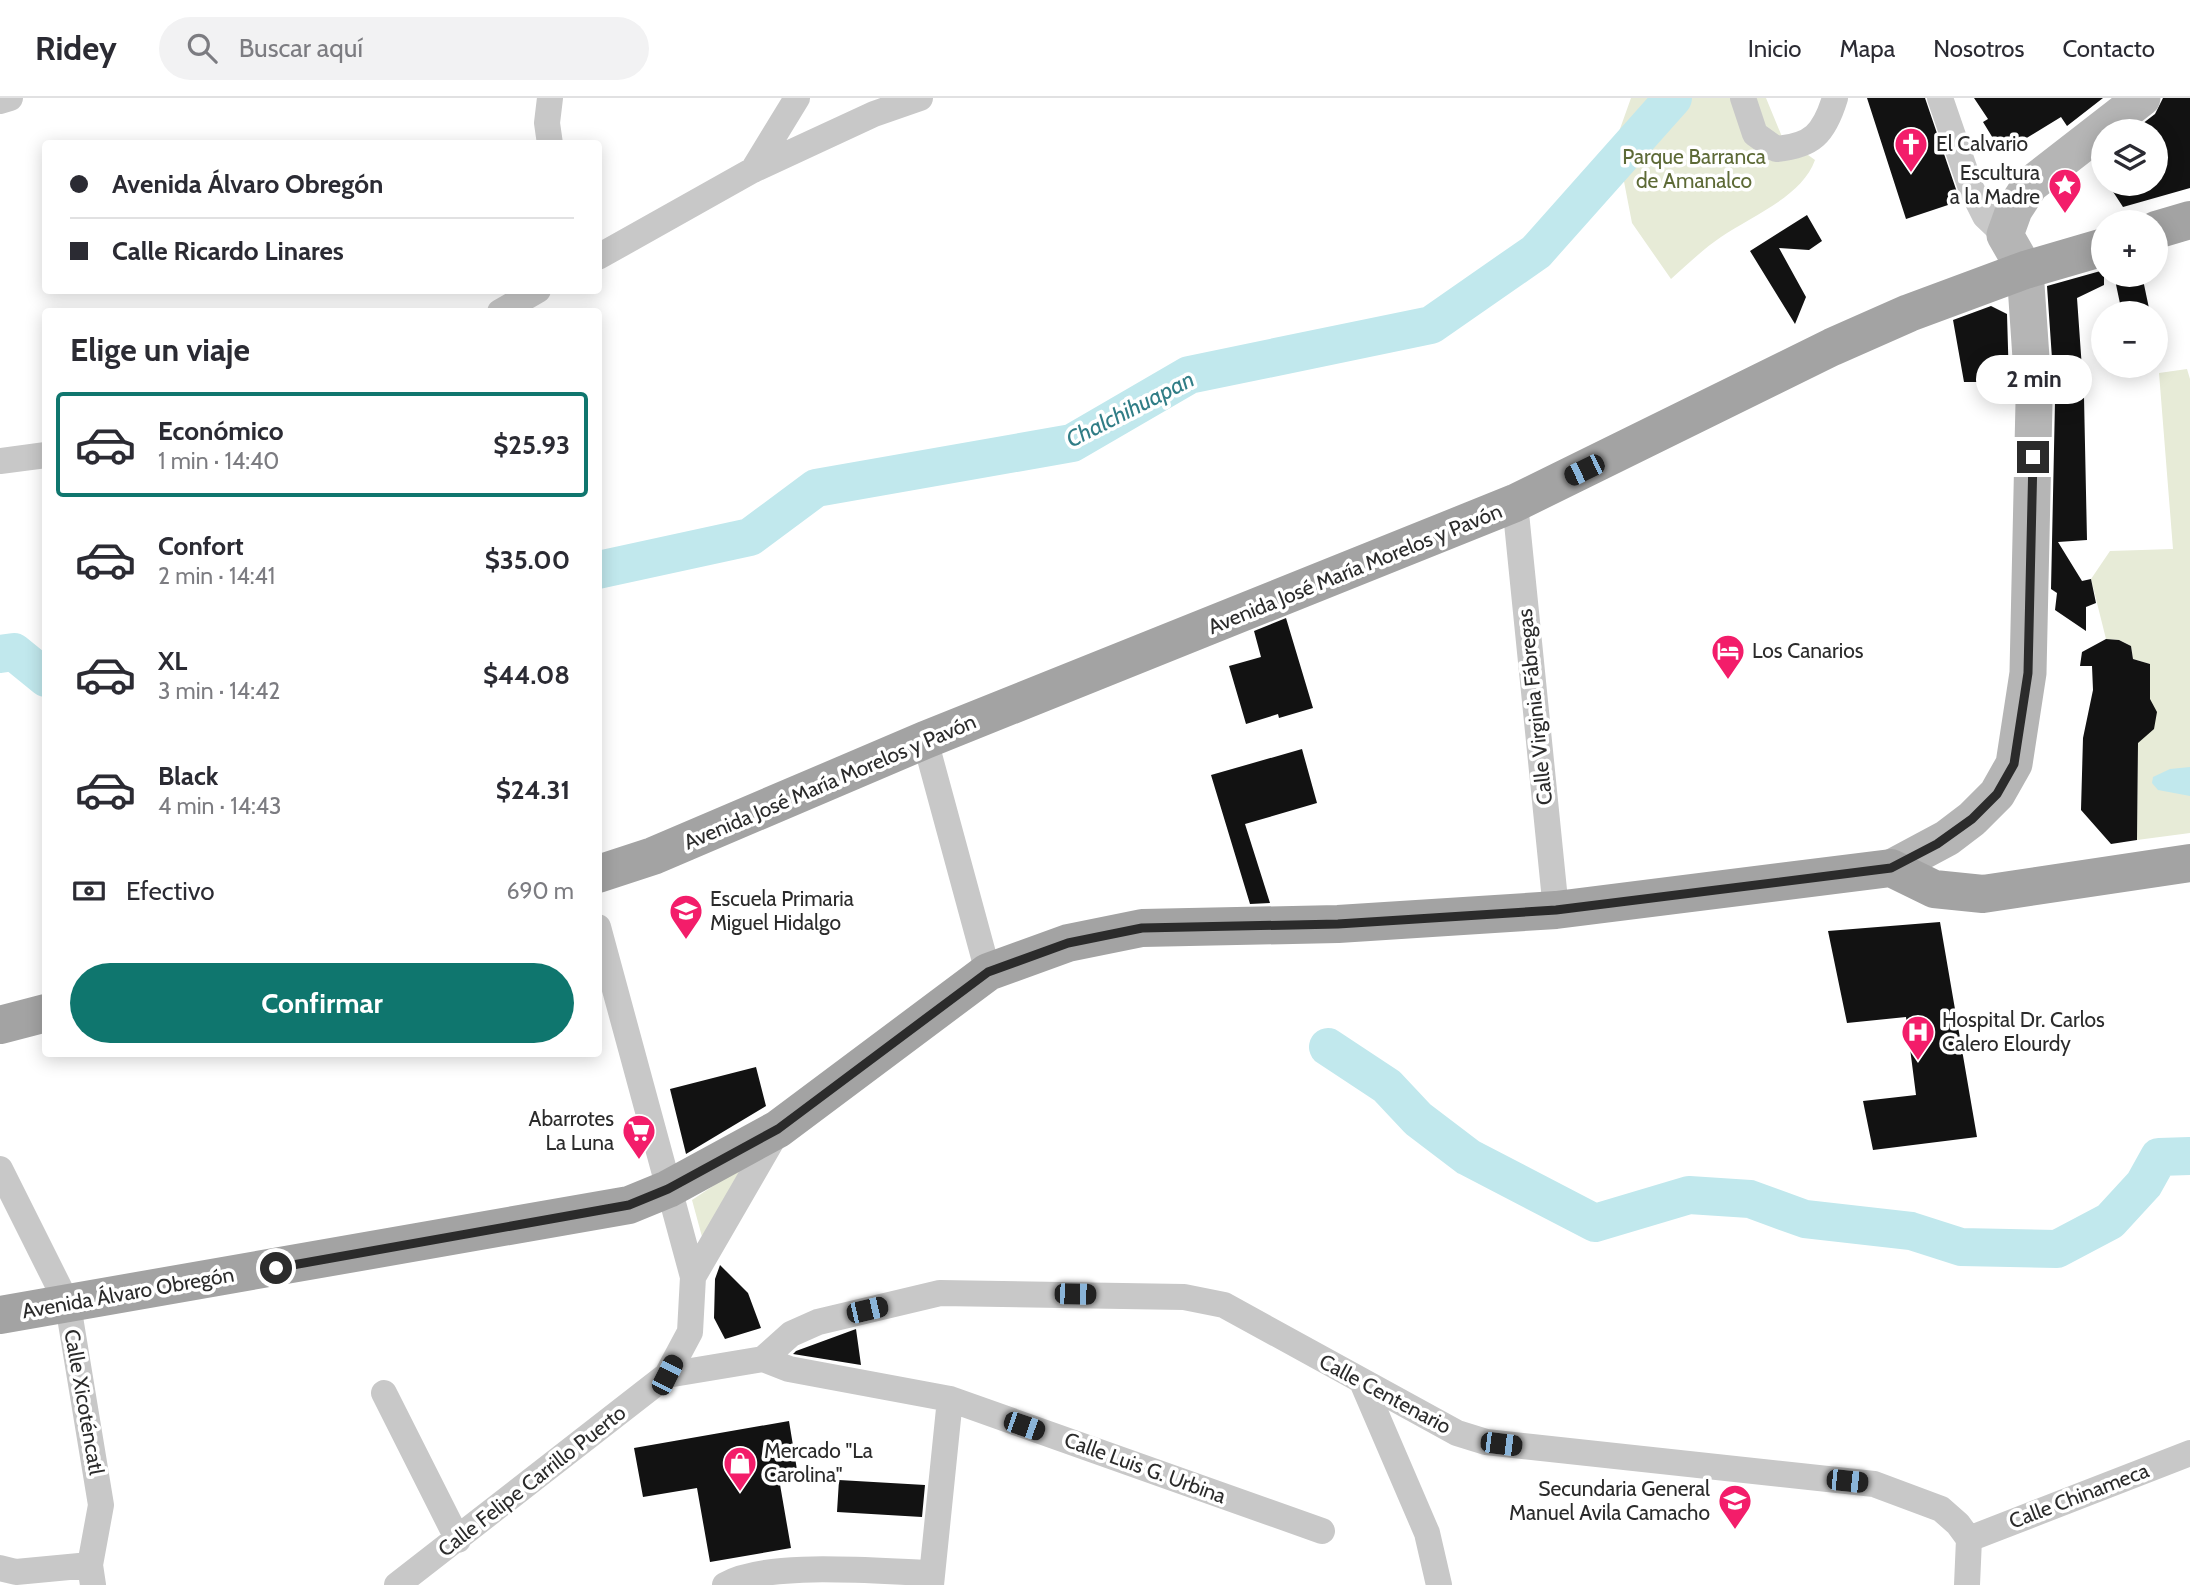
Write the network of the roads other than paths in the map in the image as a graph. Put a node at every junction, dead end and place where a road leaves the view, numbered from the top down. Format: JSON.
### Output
{"nodes":[{"id":1,"x":10,"y":98,"type":"edge"},
{"id":2,"x":550,"y":98,"type":"edge"},
{"id":3,"x":797,"y":98,"type":"edge"},
{"id":4,"x":920,"y":98,"type":"edge"},
{"id":5,"x":1743,"y":98,"type":"edge"},
{"id":6,"x":1835,"y":98,"type":"edge"},
{"id":7,"x":1940,"y":98,"type":"edge"},
{"id":8,"x":2142,"y":98,"type":"edge"},
{"id":9,"x":0,"y":101,"type":"edge"},
{"id":10,"x":549,"y":140,"type":"edge"},
{"id":11,"x":753,"y":170,"type":"junction"},
{"id":12,"x":2190,"y":220,"type":"edge"},
{"id":13,"x":2168,"y":226,"type":"edge"},
{"id":14,"x":2005,"y":235,"type":"junction"},
{"id":15,"x":2091,"y":251,"type":"edge"},
{"id":16,"x":602,"y":255,"type":"edge"},
{"id":17,"x":2025,"y":270,"type":"junction"},
{"id":18,"x":531,"y":294,"type":"edge"},
{"id":19,"x":506,"y":308,"type":"edge"},
{"id":20,"x":42,"y":456,"type":"edge"},
{"id":21,"x":0,"y":461,"type":"edge"},
{"id":22,"x":1515,"y":503,"type":"junction"},
{"id":23,"x":925,"y":740,"type":"junction"},
{"id":24,"x":2190,"y":863,"type":"edge"},
{"id":25,"x":1891,"y":868,"type":"junction"},
{"id":26,"x":602,"y":873,"type":"edge"},
{"id":27,"x":1556,"y":910,"type":"junction"},
{"id":28,"x":602,"y":942,"type":"edge"},
{"id":29,"x":988,"y":972,"type":"junction"},
{"id":30,"x":42,"y":1014,"type":"edge"},
{"id":31,"x":0,"y":1025,"type":"edge"},
{"id":32,"x":778,"y":1129,"type":"junction"},
{"id":33,"x":0,"y":1169,"type":"edge"},
{"id":34,"x":668,"y":1189,"type":"junction"},
{"id":35,"x":693,"y":1277,"type":"junction"},
{"id":36,"x":68,"y":1305,"type":"junction"},
{"id":37,"x":0,"y":1315,"type":"edge"},
{"id":38,"x":690,"y":1332,"type":"junction"},
{"id":39,"x":763,"y":1359,"type":"junction"},
{"id":40,"x":728,"y":1367,"type":"junction"},
{"id":41,"x":667,"y":1375,"type":"junction"},
{"id":42,"x":1363,"y":1384,"type":"junction"},
{"id":43,"x":384,"y":1393,"type":"dead end"},
{"id":44,"x":950,"y":1399,"type":"junction"},
{"id":45,"x":2190,"y":1453,"type":"edge"},
{"id":46,"x":1322,"y":1531,"type":"dead end"},
{"id":47,"x":1969,"y":1539,"type":"junction"},
{"id":48,"x":458,"y":1540,"type":"junction"},
{"id":49,"x":0,"y":1568,"type":"edge"},
{"id":50,"x":91,"y":1575,"type":"edge"},
{"id":51,"x":932,"y":1579,"type":"edge"},
{"id":52,"x":411,"y":1581,"type":"edge"},
{"id":53,"x":726,"y":1585,"type":"edge"},
{"id":54,"x":1439,"y":1585,"type":"edge"},
{"id":55,"x":1968,"y":1585,"type":"edge"}],
"edges":[{"from":1,"to":9,"type":"street"},
{"from":2,"to":10,"type":"street"},
{"from":3,"to":11,"type":"street"},
{"from":4,"to":11,"type":"street"},
{"from":5,"to":6,"type":"street"},
{"from":7,"to":14,"type":"street"},
{"from":8,"to":14,"type":"street"},
{"from":11,"to":16,"type":"street"},
{"from":12,"to":13,"type":"main road"},
{"from":14,"to":17,"type":"street"},
{"from":15,"to":17,"type":"main road","name":"Avenida José María Morelos y Pavón"},
{"from":17,"to":22,"type":"main road","name":"Avenida José María Morelos y Pavón"},
{"from":17,"to":25,"type":"street"},
{"from":18,"to":19,"type":"street"},
{"from":20,"to":21,"type":"street"},
{"from":22,"to":23,"type":"main road","name":"Avenida José María Morelos y Pavón"},
{"from":22,"to":27,"type":"street","name":"Calle Virginia Fábregas"},
{"from":23,"to":26,"type":"main road","name":"Avenida José María Morelos y Pavón"},
{"from":23,"to":29,"type":"street"},
{"from":24,"to":25,"type":"main road"},
{"from":25,"to":27,"type":"main road","name":"Avenida Álvaro Obregón"},
{"from":27,"to":29,"type":"main road","name":"Avenida Álvaro Obregón"},
{"from":28,"to":34,"type":"street"},
{"from":29,"to":32,"type":"main road","name":"Avenida Álvaro Obregón"},
{"from":30,"to":31,"type":"main road"},
{"from":32,"to":34,"type":"main road","name":"Avenida Álvaro Obregón"},
{"from":32,"to":35,"type":"street"},
{"from":33,"to":36,"type":"street","name":"Calle Xicoténcatl"},
{"from":34,"to":35,"type":"street"},
{"from":34,"to":36,"type":"main road","name":"Avenida Álvaro Obregón"},
{"from":35,"to":38,"type":"street"},
{"from":36,"to":37,"type":"main road","name":"Avenida Álvaro Obregón"},
{"from":36,"to":50,"type":"street","name":"Calle Xicoténcatl"},
{"from":38,"to":40,"type":"street"},
{"from":38,"to":41,"type":"street"},
{"from":39,"to":40,"type":"street"},
{"from":39,"to":42,"type":"street","name":"Calle Centenario"},
{"from":39,"to":44,"type":"street","name":"Calle Luis G. Urbina"},
{"from":40,"to":41,"type":"street"},
{"from":41,"to":48,"type":"street","name":"Calle Felipe Carrillo Puerto"},
{"from":42,"to":47,"type":"street","name":"Calle Centenario"},
{"from":42,"to":54,"type":"street"},
{"from":43,"to":48,"type":"street"},
{"from":44,"to":46,"type":"street","name":"Calle Luis G. Urbina"},
{"from":44,"to":51,"type":"street"},
{"from":45,"to":47,"type":"street","name":"Calle Chinameca"},
{"from":47,"to":55,"type":"street"},
{"from":48,"to":52,"type":"street","name":"Calle Felipe Carrillo Puerto"},
{"from":49,"to":50,"type":"street","name":"Calle Xicoténcatl"},
{"from":51,"to":53,"type":"street"}]}
